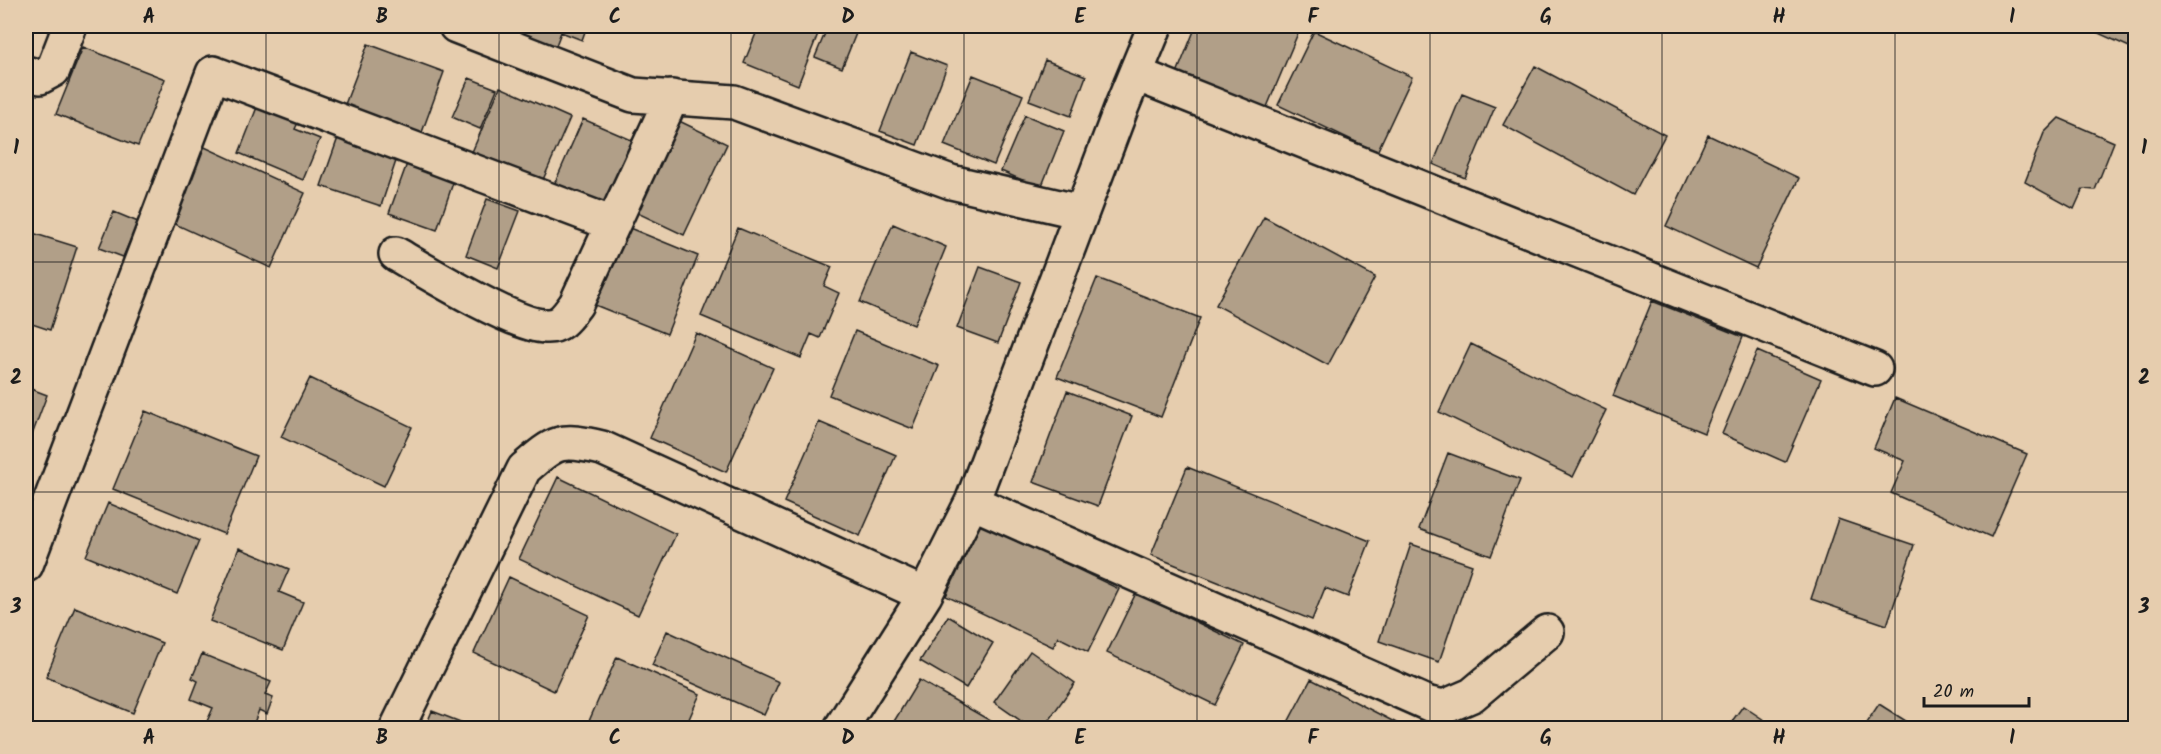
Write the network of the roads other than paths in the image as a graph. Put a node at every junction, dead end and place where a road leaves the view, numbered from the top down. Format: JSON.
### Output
{"nodes":[{"id":1,"x":70,"y":26,"type":"edge"},
{"id":2,"x":456,"y":26,"type":"edge"},
{"id":3,"x":1155,"y":26,"type":"edge"},
{"id":4,"x":26,"y":73,"type":"edge"},
{"id":5,"x":1136,"y":74,"type":"junction"},
{"id":6,"x":672,"y":97,"type":"junction"},
{"id":7,"x":1081,"y":212,"type":"junction"},
{"id":8,"x":614,"y":224,"type":"junction"},
{"id":9,"x":396,"y":254,"type":"dead end"},
{"id":10,"x":1875,"y":369,"type":"dead end"},
{"id":11,"x":972,"y":502,"type":"junction"},
{"id":12,"x":26,"y":565,"type":"edge"},
{"id":13,"x":925,"y":596,"type":"junction"},
{"id":14,"x":1547,"y":632,"type":"dead end"},
{"id":15,"x":845,"y":727,"type":"edge"},
{"id":16,"x":397,"y":729,"type":"edge"}],
"edges":[{"from":1,"to":4,"type":"street"},
{"from":2,"to":6,"type":"street"},
{"from":3,"to":5,"type":"street"},
{"from":5,"to":7,"type":"street"},
{"from":5,"to":10,"type":"street"},
{"from":6,"to":7,"type":"street"},
{"from":6,"to":8,"type":"street"},
{"from":7,"to":11,"type":"street"},
{"from":8,"to":9,"type":"street"},
{"from":8,"to":12,"type":"street"},
{"from":11,"to":13,"type":"street"},
{"from":11,"to":14,"type":"street"},
{"from":13,"to":15,"type":"street"},
{"from":13,"to":16,"type":"street"}]}
